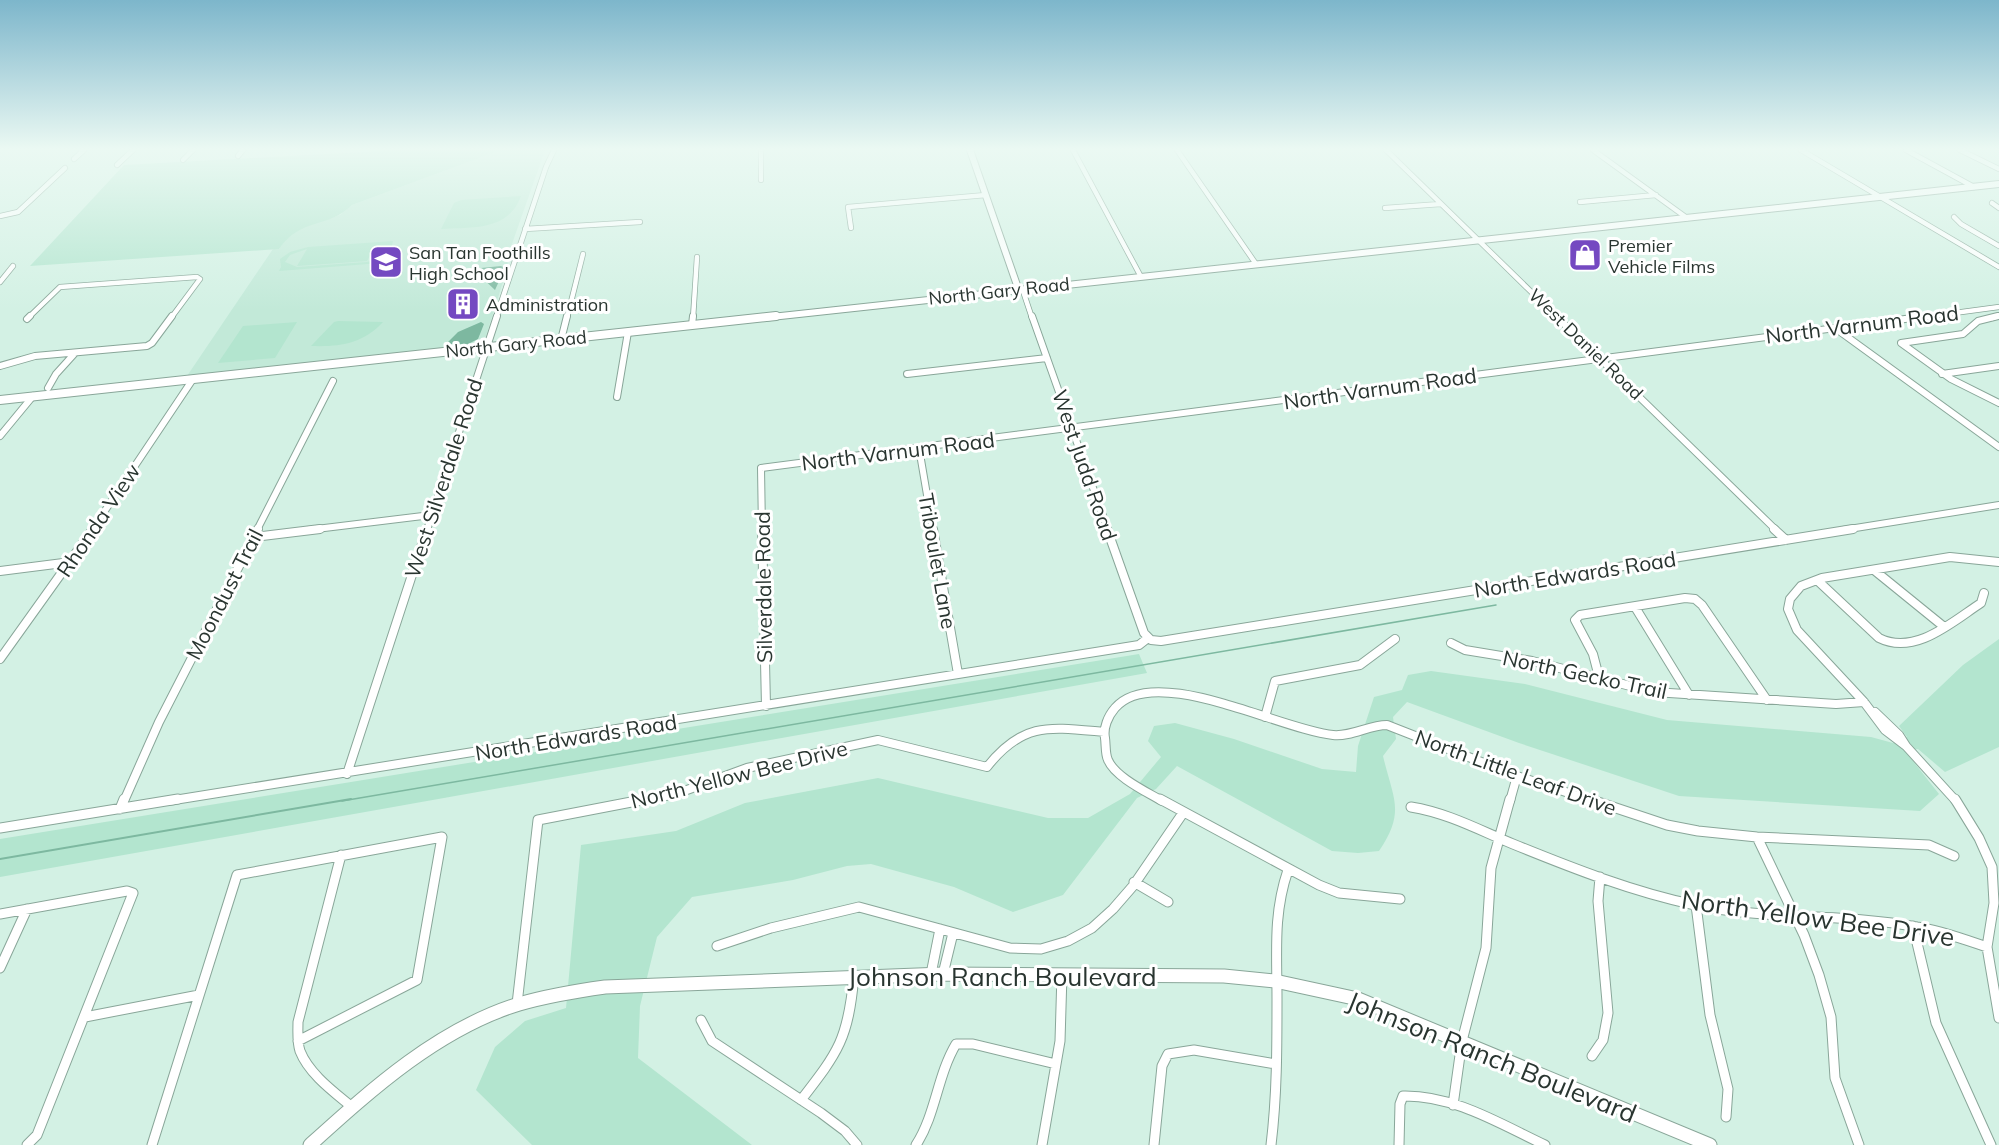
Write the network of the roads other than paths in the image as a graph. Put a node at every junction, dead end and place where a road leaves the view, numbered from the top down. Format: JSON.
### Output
{"nodes":[{"id":1,"x":27,"y":203,"type":"edge"},
{"id":2,"x":534,"y":203,"type":"edge"},
{"id":3,"x":889,"y":203,"type":"edge"},
{"id":4,"x":989,"y":203,"type":"edge"},
{"id":5,"x":1102,"y":203,"type":"edge"},
{"id":6,"x":1214,"y":203,"type":"edge"},
{"id":7,"x":1667,"y":203,"type":"edge"},
{"id":8,"x":1821,"y":203,"type":"edge"},
{"id":9,"x":1891,"y":203,"type":"edge"},
{"id":10,"x":1441,"y":204,"type":"joint"},
{"id":11,"x":1385,"y":208,"type":"dead end"},
{"id":12,"x":0,"y":216,"type":"edge"},
{"id":13,"x":1954,"y":217,"type":"dead end"},
{"id":14,"x":1687,"y":218,"type":"junction"},
{"id":15,"x":640,"y":222,"type":"dead end"},
{"id":16,"x":851,"y":228,"type":"dead end"},
{"id":17,"x":525,"y":229,"type":"junction"},
{"id":18,"x":1480,"y":241,"type":"junction"},
{"id":19,"x":1999,"y":246,"type":"edge"},
{"id":20,"x":583,"y":254,"type":"dead end"},
{"id":21,"x":697,"y":257,"type":"dead end"},
{"id":22,"x":1256,"y":264,"type":"junction"},
{"id":23,"x":13,"y":266,"type":"dead end"},
{"id":24,"x":1999,"y":267,"type":"edge"},
{"id":25,"x":1140,"y":275,"type":"junction"},
{"id":26,"x":0,"y":282,"type":"edge"},
{"id":27,"x":1020,"y":288,"type":"junction"},
{"id":28,"x":1999,"y":307,"type":"edge"},
{"id":29,"x":1999,"y":316,"type":"edge"},
{"id":30,"x":27,"y":319,"type":"dead end"},
{"id":31,"x":692,"y":326,"type":"junction"},
{"id":32,"x":1835,"y":328,"type":"junction"},
{"id":33,"x":628,"y":332,"type":"junction"},
{"id":34,"x":561,"y":340,"type":"junction"},
{"id":35,"x":486,"y":348,"type":"junction"},
{"id":36,"x":75,"y":353,"type":"junction"},
{"id":37,"x":1047,"y":358,"type":"junction"},
{"id":38,"x":1601,"y":359,"type":"junction"},
{"id":39,"x":0,"y":366,"type":"edge"},
{"id":40,"x":1999,"y":366,"type":"edge"},
{"id":41,"x":907,"y":374,"type":"dead end"},
{"id":42,"x":1942,"y":374,"type":"junction"},
{"id":43,"x":193,"y":379,"type":"junction"},
{"id":44,"x":333,"y":381,"type":"dead end"},
{"id":45,"x":42,"y":395,"type":"junction"},
{"id":46,"x":33,"y":396,"type":"junction"},
{"id":47,"x":617,"y":397,"type":"dead end"},
{"id":48,"x":0,"y":400,"type":"edge"},
{"id":49,"x":1999,"y":403,"type":"edge"},
{"id":50,"x":1072,"y":429,"type":"junction"},
{"id":51,"x":0,"y":436,"type":"edge"},
{"id":52,"x":1999,"y":447,"type":"edge"},
{"id":53,"x":919,"y":448,"type":"junction"},
{"id":54,"x":761,"y":468,"type":"joint"},
{"id":55,"x":1999,"y":505,"type":"edge"},
{"id":56,"x":431,"y":515,"type":"junction"},
{"id":57,"x":254,"y":537,"type":"junction"},
{"id":58,"x":1786,"y":540,"type":"junction"},
{"id":59,"x":71,"y":562,"type":"junction"},
{"id":60,"x":1999,"y":562,"type":"edge"},
{"id":61,"x":1874,"y":570,"type":"junction"},
{"id":62,"x":0,"y":571,"type":"edge"},
{"id":63,"x":1817,"y":579,"type":"junction"},
{"id":64,"x":1984,"y":593,"type":"dead end"},
{"id":65,"x":1635,"y":607,"type":"junction"},
{"id":66,"x":1943,"y":626,"type":"junction"},
{"id":67,"x":1149,"y":639,"type":"junction"},
{"id":68,"x":1395,"y":639,"type":"dead end"},
{"id":69,"x":1451,"y":643,"type":"dead end"},
{"id":70,"x":0,"y":659,"type":"edge"},
{"id":71,"x":958,"y":674,"type":"junction"},
{"id":72,"x":1599,"y":677,"type":"junction"},
{"id":73,"x":1689,"y":695,"type":"junction"},
{"id":74,"x":1767,"y":700,"type":"junction"},
{"id":75,"x":1864,"y":702,"type":"junction"},
{"id":76,"x":766,"y":706,"type":"junction"},
{"id":77,"x":1265,"y":717,"type":"junction"},
{"id":78,"x":1104,"y":732,"type":"junction"},
{"id":79,"x":347,"y":774,"type":"junction"},
{"id":80,"x":1517,"y":776,"type":"junction"},
{"id":81,"x":1411,"y":807,"type":"dead end"},
{"id":82,"x":120,"y":808,"type":"junction"},
{"id":83,"x":1183,"y":813,"type":"junction"},
{"id":84,"x":0,"y":828,"type":"edge"},
{"id":85,"x":1757,"y":837,"type":"junction"},
{"id":86,"x":1499,"y":838,"type":"junction"},
{"id":87,"x":341,"y":855,"type":"junction"},
{"id":88,"x":1954,"y":856,"type":"dead end"},
{"id":89,"x":1288,"y":870,"type":"junction"},
{"id":90,"x":1600,"y":876,"type":"junction"},
{"id":91,"x":1134,"y":882,"type":"junction"},
{"id":92,"x":1400,"y":899,"type":"dead end"},
{"id":93,"x":1168,"y":902,"type":"dead end"},
{"id":94,"x":1696,"y":905,"type":"junction"},
{"id":95,"x":27,"y":909,"type":"junction"},
{"id":96,"x":0,"y":914,"type":"edge"},
{"id":97,"x":1795,"y":916,"type":"junction"},
{"id":98,"x":1913,"y":926,"type":"junction"},
{"id":99,"x":940,"y":929,"type":"junction"},
{"id":100,"x":953,"y":933,"type":"junction"},
{"id":101,"x":717,"y":946,"type":"dead end"},
{"id":102,"x":1988,"y":947,"type":"junction"},
{"id":103,"x":0,"y":968,"type":"edge"},
{"id":104,"x":937,"y":974,"type":"junction"},
{"id":105,"x":1062,"y":974,"type":"junction"},
{"id":106,"x":854,"y":976,"type":"junction"},
{"id":107,"x":1277,"y":980,"type":"junction"},
{"id":108,"x":199,"y":995,"type":"junction"},
{"id":109,"x":517,"y":1004,"type":"junction"},
{"id":110,"x":85,"y":1017,"type":"junction"},
{"id":111,"x":1999,"y":1018,"type":"edge"},
{"id":112,"x":701,"y":1020,"type":"dead end"},
{"id":113,"x":298,"y":1041,"type":"junction"},
{"id":114,"x":1462,"y":1041,"type":"junction"},
{"id":115,"x":1592,"y":1056,"type":"dead end"},
{"id":116,"x":1056,"y":1064,"type":"junction"},
{"id":117,"x":1276,"y":1064,"type":"junction"},
{"id":118,"x":801,"y":1100,"type":"junction"},
{"id":119,"x":1453,"y":1105,"type":"junction"},
{"id":120,"x":352,"y":1107,"type":"junction"},
{"id":121,"x":1726,"y":1117,"type":"dead end"},
{"id":122,"x":27,"y":1145,"type":"edge"},
{"id":123,"x":152,"y":1145,"type":"edge"},
{"id":124,"x":310,"y":1145,"type":"edge"},
{"id":125,"x":856,"y":1145,"type":"edge"},
{"id":126,"x":916,"y":1145,"type":"edge"},
{"id":127,"x":1041,"y":1145,"type":"edge"},
{"id":128,"x":1154,"y":1145,"type":"edge"},
{"id":129,"x":1272,"y":1145,"type":"edge"},
{"id":130,"x":1399,"y":1145,"type":"edge"},
{"id":131,"x":1545,"y":1145,"type":"edge"},
{"id":132,"x":1710,"y":1145,"type":"edge"},
{"id":133,"x":1859,"y":1145,"type":"edge"},
{"id":134,"x":1991,"y":1145,"type":"edge"}],
"edges":[{"from":1,"to":12,"type":"street"},
{"from":2,"to":17,"type":"street","name":"West Silverdale Road"},
{"from":3,"to":16,"type":"street"},
{"from":4,"to":27,"type":"street","name":"West Judd Road"},
{"from":5,"to":25,"type":"street"},
{"from":6,"to":22,"type":"street"},
{"from":7,"to":14,"type":"street"},
{"from":8,"to":14,"type":"street","name":"North Gary Road"},
{"from":9,"to":24,"type":"street"},
{"from":10,"to":11,"type":"street"},
{"from":10,"to":18,"type":"street","name":"West Daniel Road"},
{"from":13,"to":19,"type":"street"},
{"from":14,"to":18,"type":"street","name":"North Gary Road"},
{"from":15,"to":17,"type":"street"},
{"from":17,"to":35,"type":"street","name":"West Silverdale Road"},
{"from":18,"to":22,"type":"street","name":"North Gary Road"},
{"from":18,"to":38,"type":"street","name":"West Daniel Road"},
{"from":20,"to":34,"type":"street"},
{"from":21,"to":31,"type":"street"},
{"from":22,"to":25,"type":"street","name":"North Gary Road"},
{"from":23,"to":26,"type":"street"},
{"from":25,"to":27,"type":"street","name":"North Gary Road"},
{"from":27,"to":31,"type":"street","name":"North Gary Road"},
{"from":27,"to":37,"type":"street","name":"West Judd Road"},
{"from":28,"to":32,"type":"street","name":"North Varnum Road"},
{"from":29,"to":42,"type":"street"},
{"from":30,"to":36,"type":"street"},
{"from":31,"to":33,"type":"street","name":"North Gary Road"},
{"from":32,"to":38,"type":"street","name":"North Varnum Road"},
{"from":32,"to":52,"type":"street"},
{"from":33,"to":34,"type":"street","name":"North Gary Road"},
{"from":33,"to":47,"type":"street"},
{"from":34,"to":35,"type":"street","name":"North Gary Road"},
{"from":35,"to":43,"type":"street","name":"North Gary Road"},
{"from":35,"to":56,"type":"street","name":"West Silverdale Road"},
{"from":36,"to":39,"type":"street"},
{"from":36,"to":45,"type":"street"},
{"from":37,"to":41,"type":"street"},
{"from":37,"to":50,"type":"street","name":"West Judd Road"},
{"from":38,"to":50,"type":"street","name":"North Varnum Road"},
{"from":38,"to":58,"type":"street","name":"West Daniel Road"},
{"from":40,"to":42,"type":"street"},
{"from":42,"to":49,"type":"street"},
{"from":43,"to":45,"type":"street","name":"North Gary Road"},
{"from":43,"to":59,"type":"street","name":"Rhonda View"},
{"from":44,"to":57,"type":"street","name":"Moondust Trail"},
{"from":45,"to":46,"type":"street","name":"North Gary Road"},
{"from":46,"to":48,"type":"street","name":"North Gary Road"},
{"from":46,"to":51,"type":"street"},
{"from":50,"to":53,"type":"street","name":"North Varnum Road"},
{"from":50,"to":67,"type":"street","name":"West Judd Road"},
{"from":53,"to":54,"type":"street","name":"North Varnum Road"},
{"from":53,"to":71,"type":"street","name":"Triboulet Lane"},
{"from":54,"to":76,"type":"street","name":"Silverdale Road"},
{"from":55,"to":58,"type":"street","name":"North Edwards Road"},
{"from":56,"to":57,"type":"street"},
{"from":56,"to":79,"type":"street","name":"West Silverdale Road"},
{"from":57,"to":82,"type":"street","name":"Moondust Trail"},
{"from":58,"to":67,"type":"street","name":"North Edwards Road"},
{"from":59,"to":62,"type":"street"},
{"from":59,"to":70,"type":"street","name":"Rhonda View"},
{"from":60,"to":61,"type":"street"},
{"from":61,"to":63,"type":"street"},
{"from":61,"to":66,"type":"street"},
{"from":63,"to":66,"type":"street"},
{"from":63,"to":75,"type":"street"},
{"from":64,"to":66,"type":"street"},
{"from":65,"to":72,"type":"street"},
{"from":65,"to":73,"type":"street"},
{"from":65,"to":74,"type":"street"},
{"from":67,"to":71,"type":"street","name":"North Edwards Road"},
{"from":68,"to":77,"type":"street"},
{"from":69,"to":72,"type":"street","name":"North Gecko Trail"},
{"from":71,"to":76,"type":"street","name":"North Edwards Road"},
{"from":72,"to":73,"type":"street","name":"North Gecko Trail"},
{"from":73,"to":74,"type":"street","name":"North Gecko Trail"},
{"from":74,"to":75,"type":"street","name":"North Gecko Trail"},
{"from":75,"to":102,"type":"street"},
{"from":76,"to":79,"type":"street","name":"North Edwards Road"},
{"from":77,"to":78,"type":"street","name":"North Little Leaf Drive"},
{"from":77,"to":80,"type":"street","name":"North Little Leaf Drive"},
{"from":78,"to":83,"type":"street"},
{"from":78,"to":109,"type":"street","name":"North Yellow Bee Drive"},
{"from":79,"to":82,"type":"street","name":"North Edwards Road"},
{"from":80,"to":85,"type":"street","name":"North Little Leaf Drive"},
{"from":80,"to":86,"type":"street"},
{"from":81,"to":86,"type":"street","name":"North Yellow Bee Drive"},
{"from":82,"to":84,"type":"street","name":"North Edwards Road"},
{"from":83,"to":89,"type":"street"},
{"from":83,"to":91,"type":"street"},
{"from":85,"to":88,"type":"street","name":"North Little Leaf Drive"},
{"from":85,"to":97,"type":"street"},
{"from":86,"to":90,"type":"street","name":"North Yellow Bee Drive"},
{"from":86,"to":114,"type":"street"},
{"from":87,"to":108,"type":"street"},
{"from":87,"to":113,"type":"street"},
{"from":87,"to":113,"type":"street"},
{"from":89,"to":92,"type":"street"},
{"from":89,"to":107,"type":"street"},
{"from":90,"to":94,"type":"street","name":"North Yellow Bee Drive"},
{"from":90,"to":115,"type":"street"},
{"from":91,"to":93,"type":"street"},
{"from":91,"to":100,"type":"street"},
{"from":94,"to":97,"type":"street","name":"North Yellow Bee Drive"},
{"from":94,"to":121,"type":"street"},
{"from":95,"to":96,"type":"street"},
{"from":95,"to":103,"type":"street"},
{"from":95,"to":110,"type":"street"},
{"from":97,"to":98,"type":"street","name":"North Yellow Bee Drive"},
{"from":97,"to":133,"type":"street"},
{"from":98,"to":102,"type":"street","name":"North Yellow Bee Drive"},
{"from":98,"to":134,"type":"street"},
{"from":99,"to":100,"type":"street"},
{"from":99,"to":101,"type":"street"},
{"from":99,"to":104,"type":"street"},
{"from":100,"to":104,"type":"street"},
{"from":102,"to":111,"type":"street"},
{"from":104,"to":105,"type":"street","name":"Johnson Ranch Boulevard"},
{"from":104,"to":106,"type":"street","name":"Johnson Ranch Boulevard"},
{"from":105,"to":107,"type":"street","name":"Johnson Ranch Boulevard"},
{"from":105,"to":116,"type":"street"},
{"from":106,"to":109,"type":"street","name":"Johnson Ranch Boulevard"},
{"from":106,"to":118,"type":"street"},
{"from":107,"to":114,"type":"street","name":"Johnson Ranch Boulevard"},
{"from":107,"to":117,"type":"street"},
{"from":108,"to":110,"type":"street"},
{"from":108,"to":123,"type":"street"},
{"from":109,"to":120,"type":"street","name":"Johnson Ranch Boulevard"},
{"from":110,"to":122,"type":"street"},
{"from":112,"to":118,"type":"street"},
{"from":113,"to":120,"type":"street"},
{"from":114,"to":119,"type":"street"},
{"from":114,"to":132,"type":"street","name":"Johnson Ranch Boulevard"},
{"from":116,"to":126,"type":"street"},
{"from":116,"to":127,"type":"street"},
{"from":117,"to":128,"type":"street"},
{"from":117,"to":129,"type":"street"},
{"from":118,"to":125,"type":"street"},
{"from":119,"to":130,"type":"street"},
{"from":119,"to":131,"type":"street"},
{"from":120,"to":124,"type":"street","name":"Johnson Ranch Boulevard"}]}
